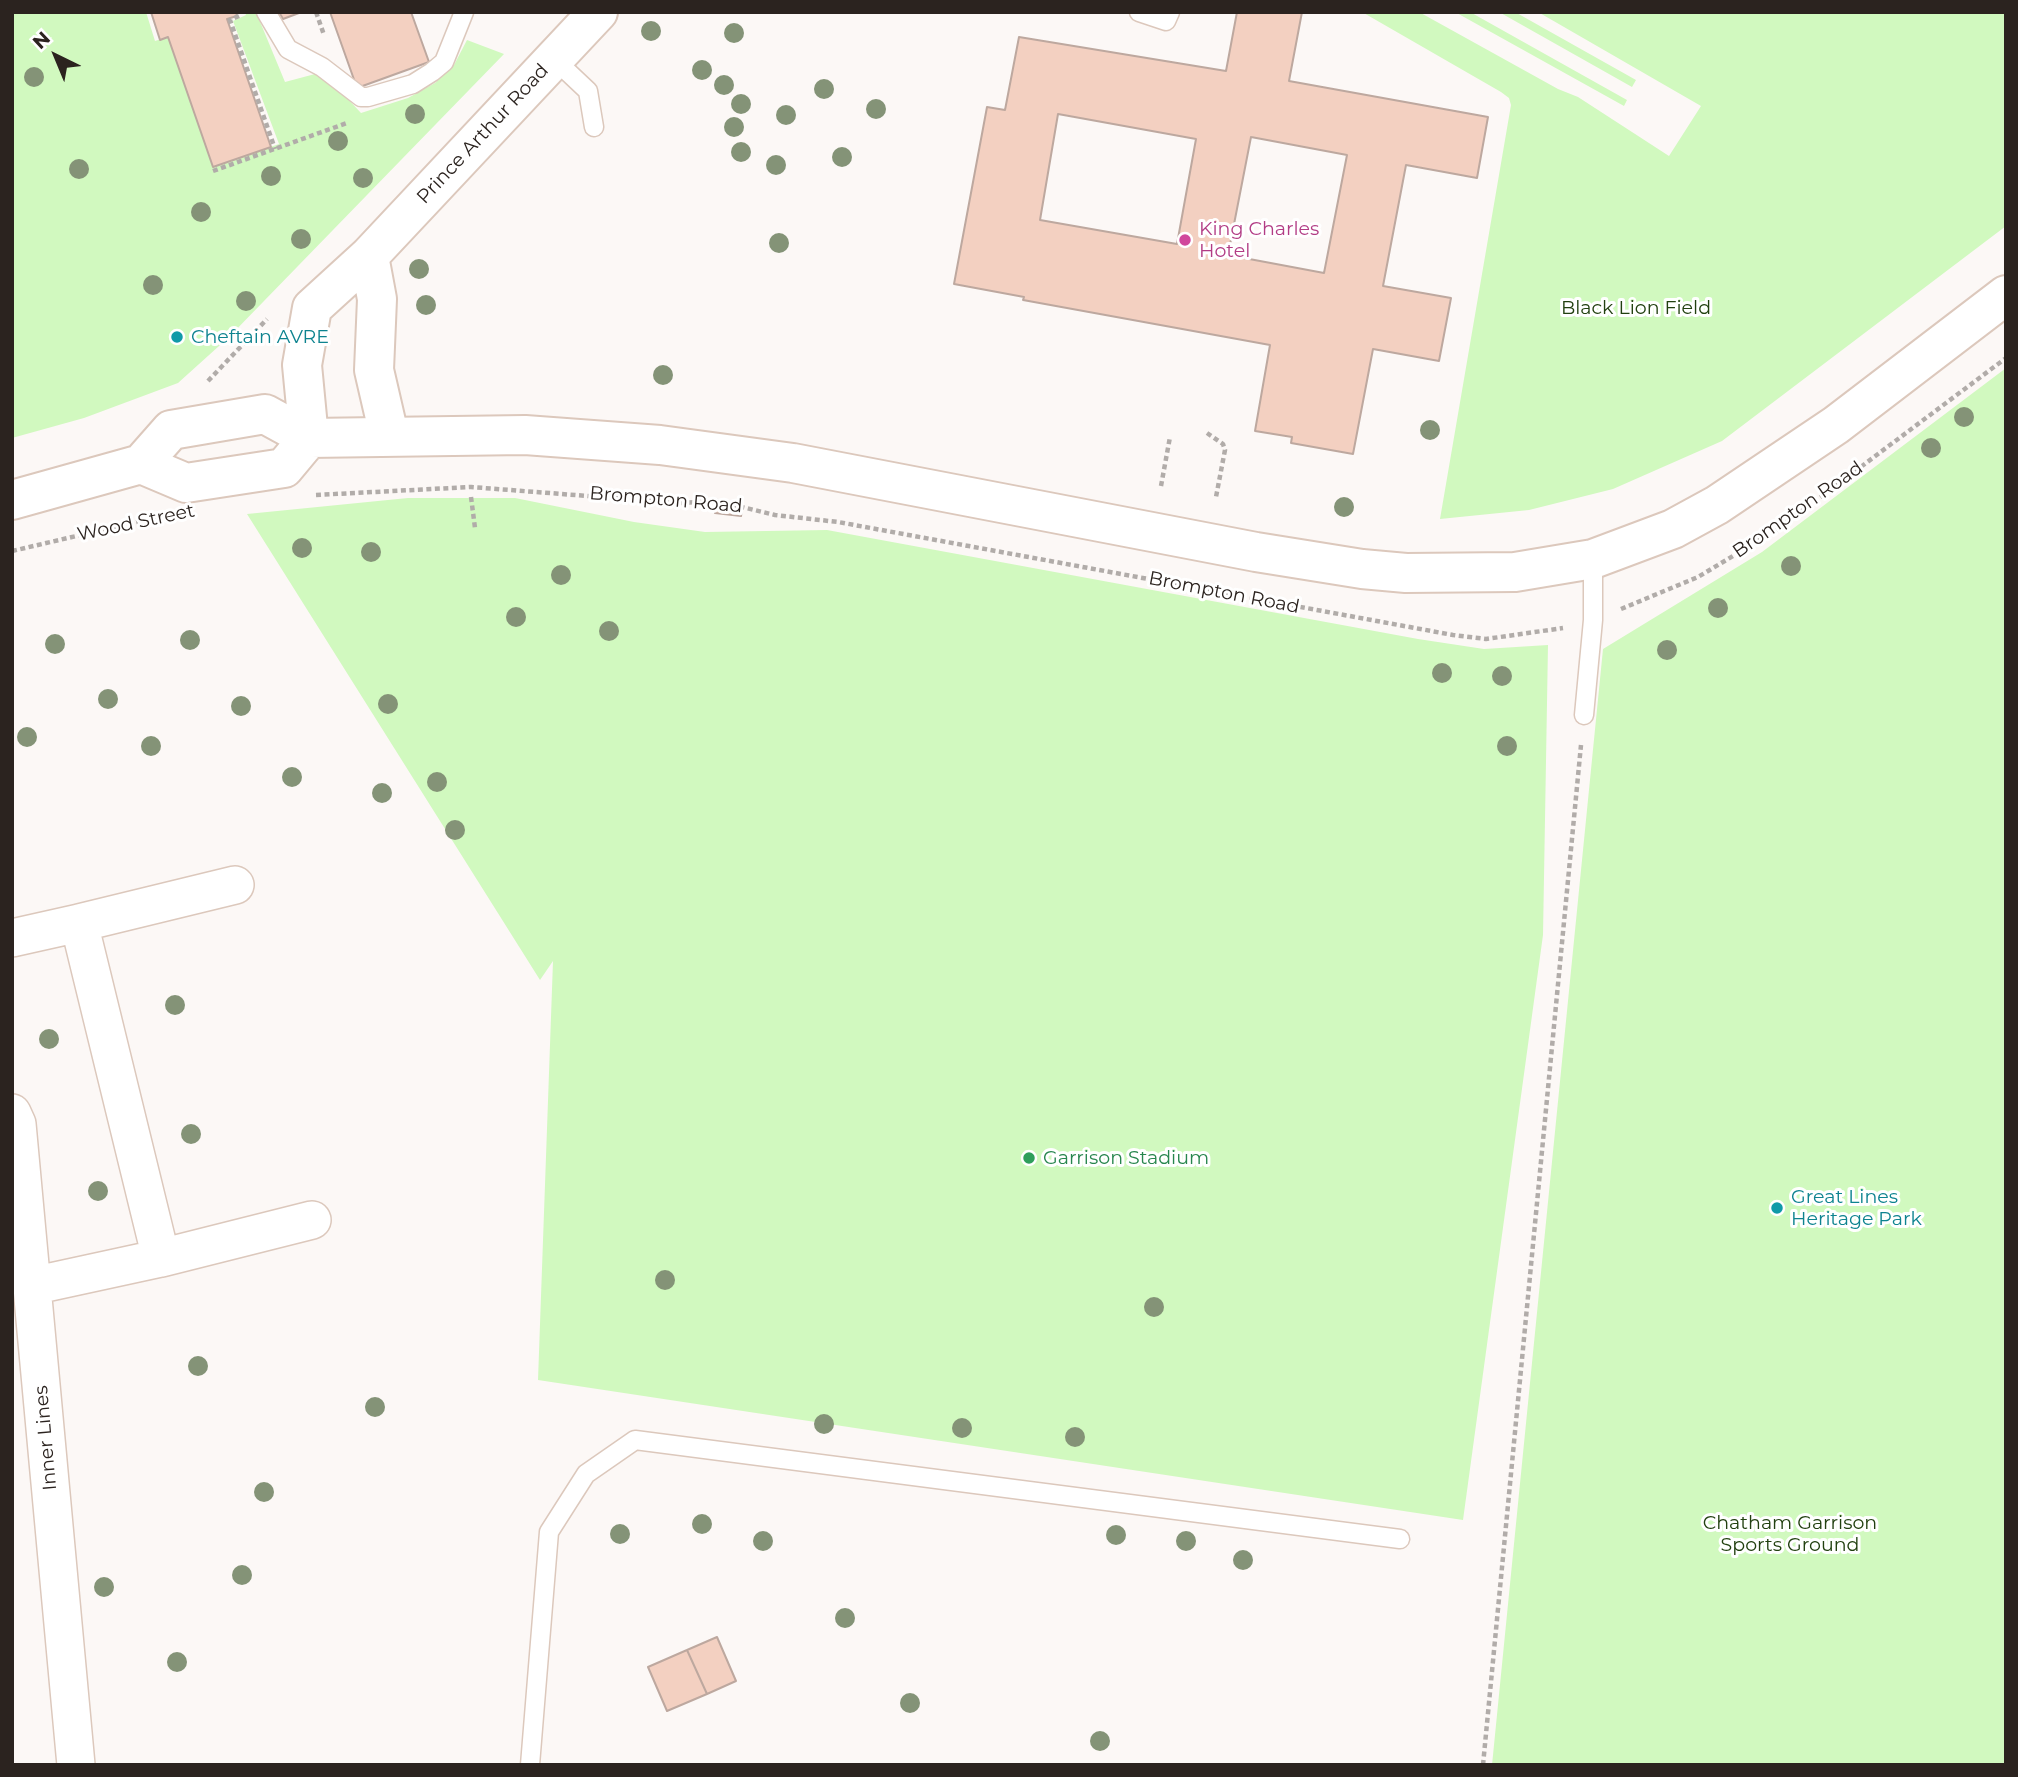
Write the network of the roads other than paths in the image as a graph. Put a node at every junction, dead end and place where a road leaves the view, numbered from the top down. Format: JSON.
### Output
{"nodes":[{"id":1,"x":266,"y":12,"type":"edge"},
{"id":2,"x":464,"y":12,"type":"edge"},
{"id":3,"x":598,"y":12,"type":"edge"},
{"id":4,"x":1139,"y":12,"type":"edge"},
{"id":5,"x":1170,"y":12,"type":"edge"},
{"id":6,"x":553,"y":58,"type":"junction"},
{"id":7,"x":594,"y":127,"type":"dead end"},
{"id":8,"x":369,"y":256,"type":"junction"},
{"id":9,"x":2006,"y":295,"type":"edge"},
{"id":10,"x":389,"y":435,"type":"junction"},
{"id":11,"x":309,"y":438,"type":"junction"},
{"id":12,"x":141,"y":464,"type":"junction"},
{"id":13,"x":12,"y":500,"type":"edge"},
{"id":14,"x":1593,"y":559,"type":"junction"},
{"id":15,"x":1584,"y":715,"type":"road end"},
{"id":16,"x":235,"y":885,"type":"dead end"},
{"id":17,"x":79,"y":923,"type":"junction"},
{"id":18,"x":12,"y":938,"type":"edge"},
{"id":19,"x":12,"y":1113,"type":"edge"},
{"id":20,"x":312,"y":1220,"type":"dead end"},
{"id":21,"x":161,"y":1258,"type":"junction"},
{"id":22,"x":32,"y":1286,"type":"junction"},
{"id":23,"x":1400,"y":1539,"type":"dead end"},
{"id":24,"x":76,"y":1765,"type":"edge"},
{"id":25,"x":530,"y":1765,"type":"edge"}],
"edges":[{"from":1,"to":2,"type":"lane"},
{"from":3,"to":6,"type":"main road","name":"Prince Arthur Road"},
{"from":4,"to":5,"type":"lane"},
{"from":6,"to":7,"type":"lane"},
{"from":6,"to":8,"type":"main road","name":"Prince Arthur Road"},
{"from":8,"to":10,"type":"main road"},
{"from":8,"to":11,"type":"main road","name":"Prince Arthur Road"},
{"from":9,"to":14,"type":"main road"},
{"from":10,"to":11,"type":"main road"},
{"from":10,"to":14,"type":"main road"},
{"from":11,"to":12,"type":"main road","name":"Wood Street"},
{"from":11,"to":12,"type":"main road"},
{"from":12,"to":13,"type":"main road"},
{"from":14,"to":15,"type":"lane"},
{"from":16,"to":17,"type":"street"},
{"from":17,"to":18,"type":"street"},
{"from":17,"to":21,"type":"street"},
{"from":19,"to":22,"type":"street","name":"Inner Lines"},
{"from":20,"to":21,"type":"street"},
{"from":21,"to":22,"type":"street"},
{"from":22,"to":24,"type":"street","name":"Inner Lines"},
{"from":23,"to":25,"type":"lane"}]}
